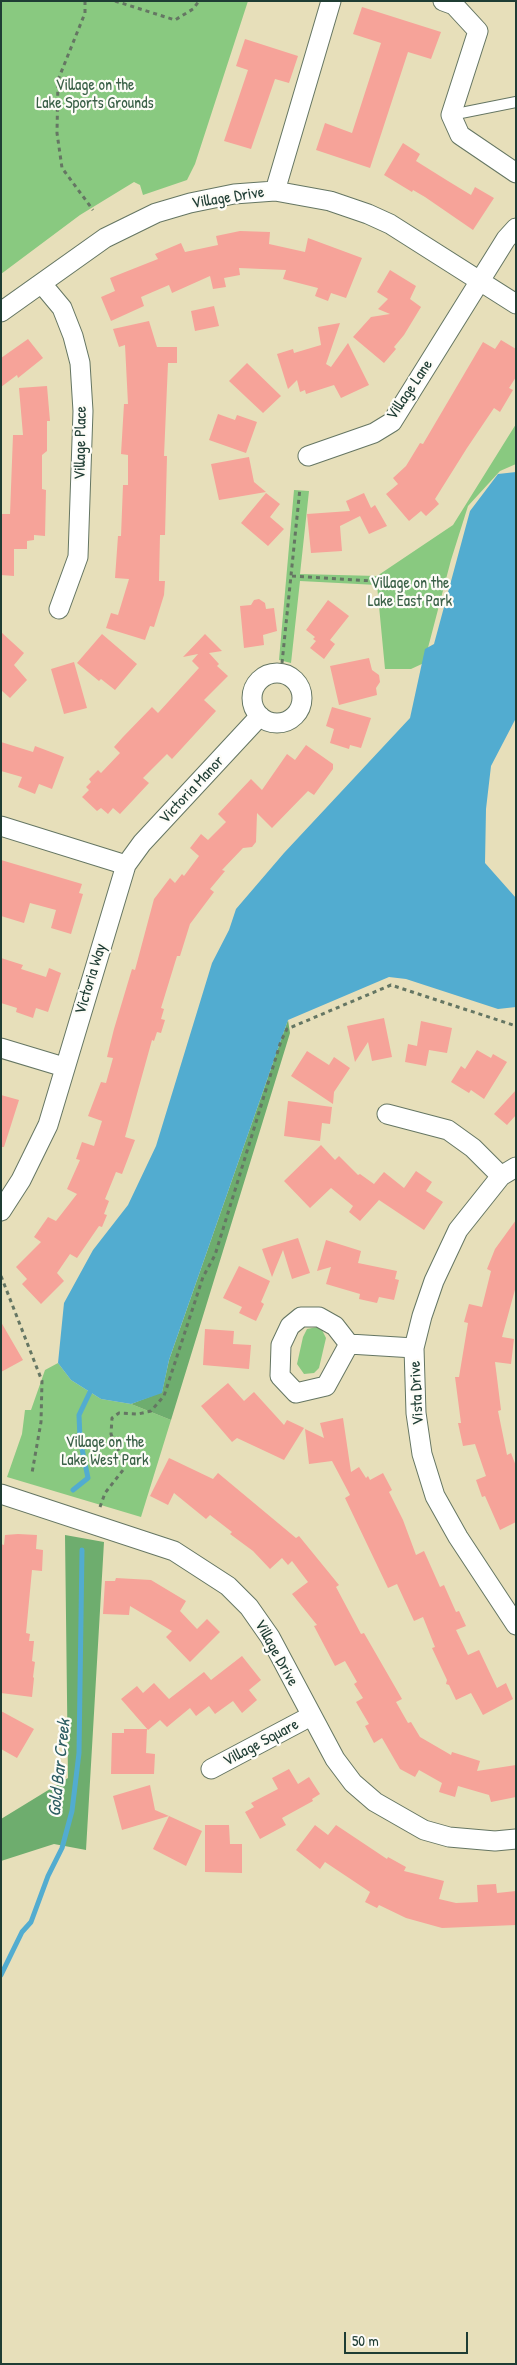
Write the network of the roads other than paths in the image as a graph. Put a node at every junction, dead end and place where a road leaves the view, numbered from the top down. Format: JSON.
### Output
{"nodes":[{"id":1,"x":332,"y":1,"type":"edge"},
{"id":2,"x":443,"y":1,"type":"edge"},
{"id":3,"x":516,"y":102,"type":"edge"},
{"id":4,"x":451,"y":115,"type":"junction"},
{"id":5,"x":516,"y":173,"type":"edge"},
{"id":6,"x":275,"y":191,"type":"junction"},
{"id":7,"x":516,"y":228,"type":"edge"},
{"id":8,"x":480,"y":283,"type":"junction"},
{"id":9,"x":42,"y":284,"type":"junction"},
{"id":10,"x":516,"y":304,"type":"edge"},
{"id":11,"x":1,"y":312,"type":"edge"},
{"id":12,"x":308,"y":456,"type":"dead end"},
{"id":13,"x":59,"y":609,"type":"dead end"},
{"id":14,"x":260,"y":716,"type":"dead end"},
{"id":15,"x":1,"y":826,"type":"edge"},
{"id":16,"x":126,"y":865,"type":"junction"},
{"id":17,"x":1,"y":1048,"type":"edge"},
{"id":18,"x":64,"y":1067,"type":"junction"},
{"id":19,"x":387,"y":1114,"type":"dead end"},
{"id":20,"x":508,"y":1171,"type":"edge"},
{"id":21,"x":1,"y":1211,"type":"edge"},
{"id":22,"x":349,"y":1344,"type":"dead end"},
{"id":23,"x":414,"y":1348,"type":"junction"},
{"id":24,"x":1,"y":1494,"type":"edge"},
{"id":25,"x":516,"y":1626,"type":"edge"},
{"id":26,"x":311,"y":1716,"type":"junction"},
{"id":27,"x":211,"y":1769,"type":"dead end"},
{"id":28,"x":516,"y":1839,"type":"edge"}],
"edges":[{"from":1,"to":6,"type":"street"},
{"from":2,"to":4,"type":"street"},
{"from":3,"to":4,"type":"lane"},
{"from":4,"to":5,"type":"street"},
{"from":6,"to":8,"type":"street","name":"Village Drive"},
{"from":6,"to":9,"type":"street","name":"Village Drive"},
{"from":7,"to":8,"type":"street","name":"Village Lane"},
{"from":8,"to":10,"type":"street","name":"Village Drive"},
{"from":8,"to":12,"type":"street","name":"Village Lane"},
{"from":9,"to":11,"type":"street","name":"Village Drive"},
{"from":9,"to":13,"type":"street","name":"Village Place"},
{"from":14,"to":16,"type":"street","name":"Victoria Manor"},
{"from":15,"to":16,"type":"street"},
{"from":16,"to":18,"type":"street","name":"Victoria Way"},
{"from":17,"to":18,"type":"street"},
{"from":18,"to":21,"type":"street","name":"Victoria Way"},
{"from":19,"to":20,"type":"street"},
{"from":20,"to":23,"type":"street","name":"Vista Drive"},
{"from":22,"to":23,"type":"street"},
{"from":23,"to":25,"type":"street","name":"Vista Drive"},
{"from":24,"to":26,"type":"street","name":"Village Drive"},
{"from":26,"to":27,"type":"street","name":"Village Square"},
{"from":26,"to":28,"type":"street","name":"Village Drive"}]}
